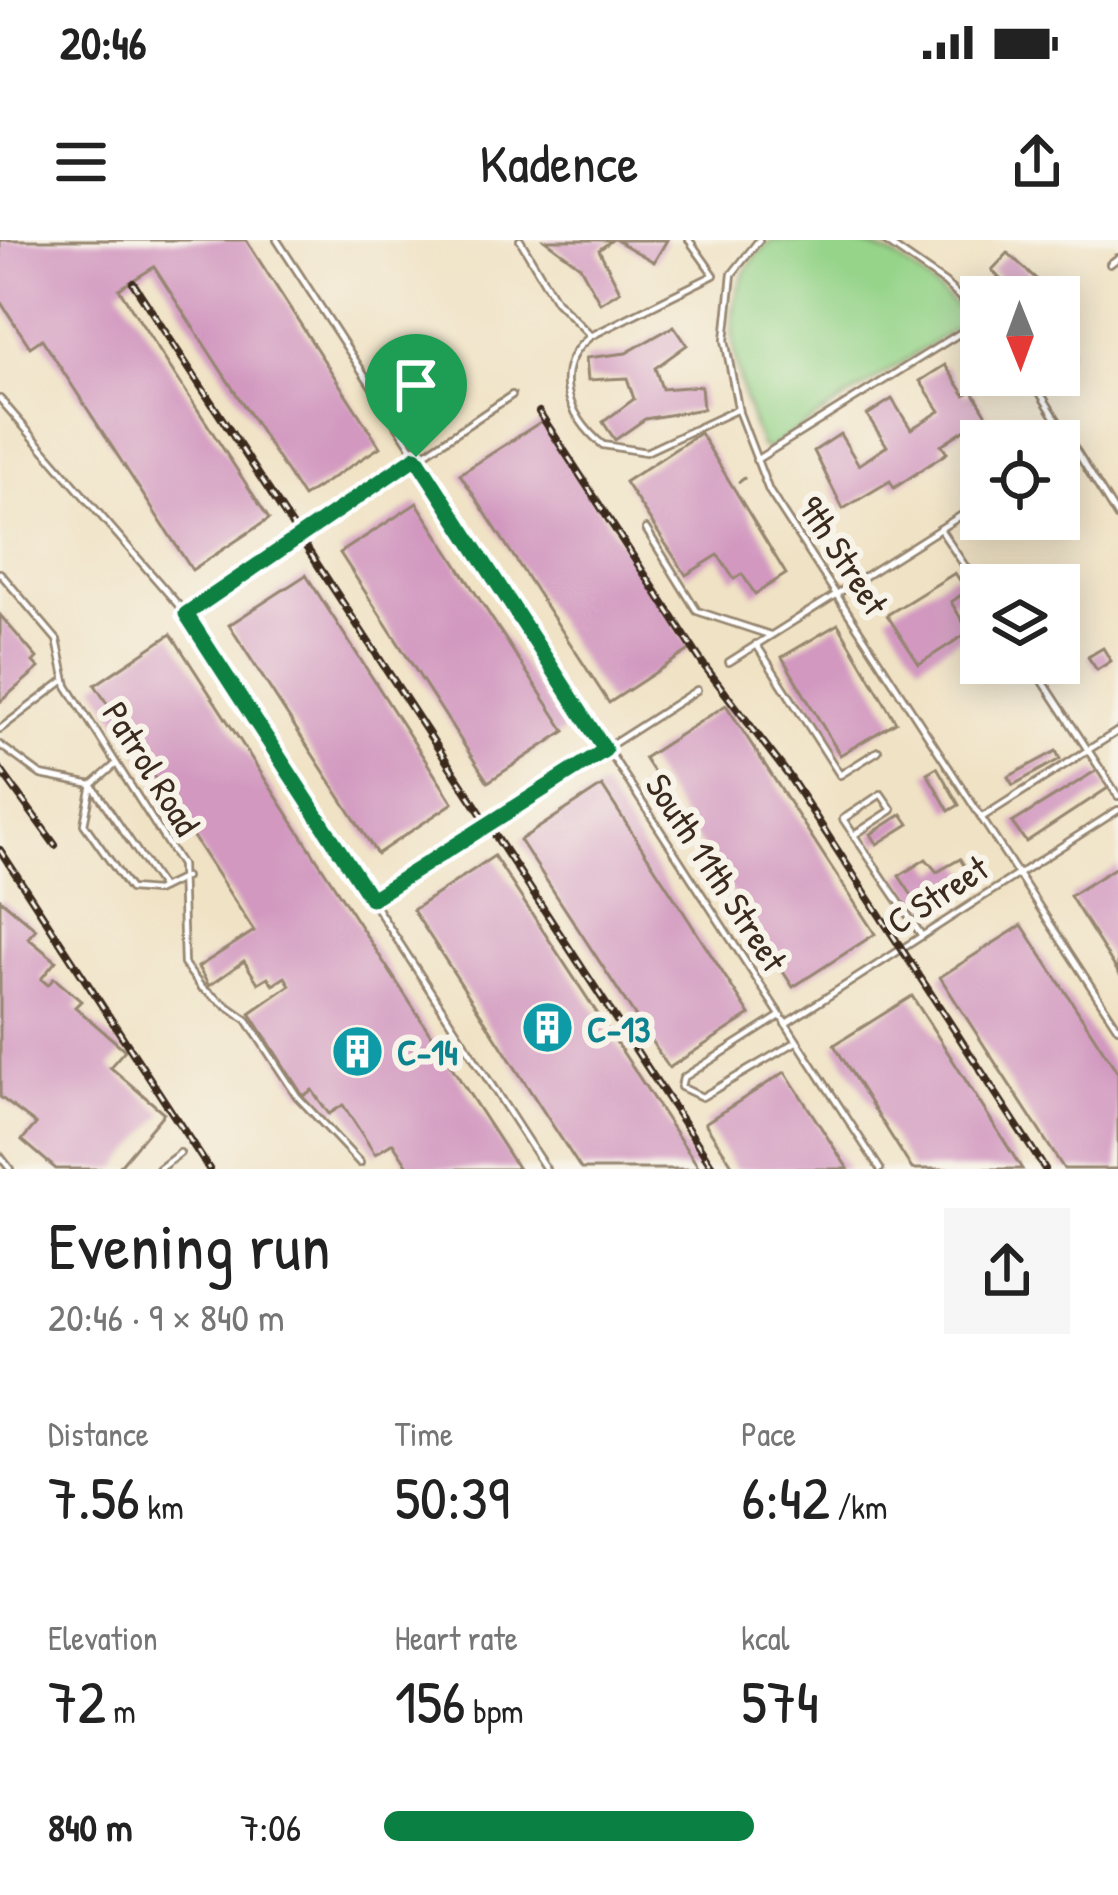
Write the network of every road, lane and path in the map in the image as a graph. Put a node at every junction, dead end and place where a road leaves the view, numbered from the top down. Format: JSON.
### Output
{"nodes":[{"id":1,"x":277,"y":240,"type":"edge"},
{"id":2,"x":520,"y":240,"type":"edge"},
{"id":3,"x":689,"y":240,"type":"edge"},
{"id":4,"x":759,"y":240,"type":"edge"},
{"id":5,"x":883,"y":240,"type":"edge"},
{"id":6,"x":1118,"y":258,"type":"edge"},
{"id":7,"x":1110,"y":264,"type":"dead end"},
{"id":8,"x":960,"y":298,"type":"edge"},
{"id":9,"x":960,"y":332,"type":"edge"},
{"id":10,"x":591,"y":336,"type":"junction"},
{"id":11,"x":512,"y":395,"type":"dead end"},
{"id":12,"x":0,"y":399,"type":"edge"},
{"id":13,"x":738,"y":409,"type":"junction"},
{"id":14,"x":416,"y":457,"type":"junction"},
{"id":15,"x":1080,"y":459,"type":"edge"},
{"id":16,"x":757,"y":460,"type":"junction"},
{"id":17,"x":751,"y":473,"type":"dead end"},
{"id":18,"x":738,"y":483,"type":"dead end"},
{"id":19,"x":960,"y":517,"type":"edge"},
{"id":20,"x":1118,"y":518,"type":"edge"},
{"id":21,"x":646,"y":530,"type":"dead end"},
{"id":22,"x":940,"y":530,"type":"junction"},
{"id":23,"x":963,"y":564,"type":"edge"},
{"id":24,"x":0,"y":573,"type":"edge"},
{"id":25,"x":838,"y":593,"type":"junction"},
{"id":26,"x":186,"y":614,"type":"junction"},
{"id":27,"x":770,"y":635,"type":"junction"},
{"id":28,"x":756,"y":644,"type":"junction"},
{"id":29,"x":729,"y":662,"type":"dead end"},
{"id":30,"x":64,"y":680,"type":"junction"},
{"id":31,"x":1045,"y":684,"type":"edge"},
{"id":32,"x":697,"y":691,"type":"dead end"},
{"id":33,"x":0,"y":729,"type":"edge"},
{"id":34,"x":1118,"y":731,"type":"edge"},
{"id":35,"x":0,"y":745,"type":"edge"},
{"id":36,"x":1089,"y":749,"type":"junction"},
{"id":37,"x":605,"y":750,"type":"junction"},
{"id":38,"x":878,"y":751,"type":"dead end"},
{"id":39,"x":118,"y":764,"type":"junction"},
{"id":40,"x":92,"y":785,"type":"junction"},
{"id":41,"x":1118,"y":796,"type":"edge"},
{"id":42,"x":1118,"y":810,"type":"edge"},
{"id":43,"x":982,"y":818,"type":"junction"},
{"id":44,"x":854,"y":836,"type":"junction"},
{"id":45,"x":1019,"y":873,"type":"junction"},
{"id":46,"x":185,"y":878,"type":"junction"},
{"id":47,"x":162,"y":888,"type":"junction"},
{"id":48,"x":371,"y":899,"type":"junction"},
{"id":49,"x":922,"y":936,"type":"junction"},
{"id":50,"x":780,"y":1016,"type":"junction"},
{"id":51,"x":785,"y":1024,"type":"junction"},
{"id":52,"x":1118,"y":1028,"type":"edge"},
{"id":53,"x":797,"y":1042,"type":"junction"},
{"id":54,"x":180,"y":1154,"type":"dead end"},
{"id":55,"x":0,"y":1156,"type":"edge"},
{"id":56,"x":360,"y":1163,"type":"dead end"},
{"id":57,"x":10,"y":1169,"type":"edge"},
{"id":58,"x":159,"y":1169,"type":"edge"},
{"id":59,"x":546,"y":1169,"type":"edge"},
{"id":60,"x":880,"y":1169,"type":"edge"}],
"edges":[{"from":1,"to":14,"type":"lane","name":"South 11th Street"},
{"from":2,"to":10,"type":"lane"},
{"from":3,"to":10,"type":"lane"},
{"from":4,"to":13,"type":"lane","name":"9th Street"},
{"from":5,"to":8,"type":"lane"},
{"from":6,"to":7,"type":"lane"},
{"from":9,"to":16,"type":"lane"},
{"from":10,"to":13,"type":"lane"},
{"from":11,"to":14,"type":"lane"},
{"from":12,"to":26,"type":"lane"},
{"from":13,"to":16,"type":"lane","name":"9th Street"},
{"from":14,"to":26,"type":"lane"},
{"from":14,"to":37,"type":"lane","name":"South 11th Street"},
{"from":15,"to":20,"type":"lane"},
{"from":16,"to":25,"type":"lane","name":"9th Street"},
{"from":17,"to":18,"type":"path"},
{"from":19,"to":22,"type":"lane"},
{"from":21,"to":27,"type":"lane"},
{"from":22,"to":23,"type":"lane"},
{"from":22,"to":25,"type":"lane"},
{"from":24,"to":30,"type":"lane","name":"Patrol Road"},
{"from":25,"to":27,"type":"lane"},
{"from":25,"to":43,"type":"lane","name":"9th Street"},
{"from":26,"to":48,"type":"lane"},
{"from":27,"to":28,"type":"lane"},
{"from":28,"to":29,"type":"lane"},
{"from":28,"to":38,"type":"lane"},
{"from":30,"to":33,"type":"lane"},
{"from":30,"to":39,"type":"lane","name":"Patrol Road"},
{"from":31,"to":36,"type":"lane"},
{"from":32,"to":37,"type":"lane"},
{"from":34,"to":36,"type":"lane"},
{"from":35,"to":40,"type":"lane"},
{"from":36,"to":41,"type":"lane"},
{"from":36,"to":43,"type":"lane"},
{"from":37,"to":48,"type":"lane"},
{"from":37,"to":50,"type":"lane","name":"South 11th Street"},
{"from":39,"to":40,"type":"lane"},
{"from":39,"to":46,"type":"lane","name":"Patrol Road"},
{"from":40,"to":47,"type":"lane"},
{"from":40,"to":47,"type":"lane"},
{"from":42,"to":45,"type":"lane","name":"C Street"},
{"from":43,"to":45,"type":"lane","name":"9th Street"},
{"from":44,"to":44,"type":"lane"},
{"from":44,"to":49,"type":"lane"},
{"from":45,"to":49,"type":"lane","name":"C Street"},
{"from":45,"to":52,"type":"lane","name":"9th Street"},
{"from":46,"to":47,"type":"lane"},
{"from":46,"to":56,"type":"lane","name":"Patrol Road"},
{"from":48,"to":59,"type":"lane"},
{"from":49,"to":51,"type":"lane","name":"C Street"},
{"from":50,"to":51,"type":"lane","name":"South 11th Street"},
{"from":50,"to":53,"type":"lane"},
{"from":51,"to":53,"type":"lane","name":"South 11th Street"},
{"from":53,"to":60,"type":"lane","name":"South 11th Street"},
{"from":54,"to":58,"type":"lane"},
{"from":55,"to":57,"type":"lane"}]}
